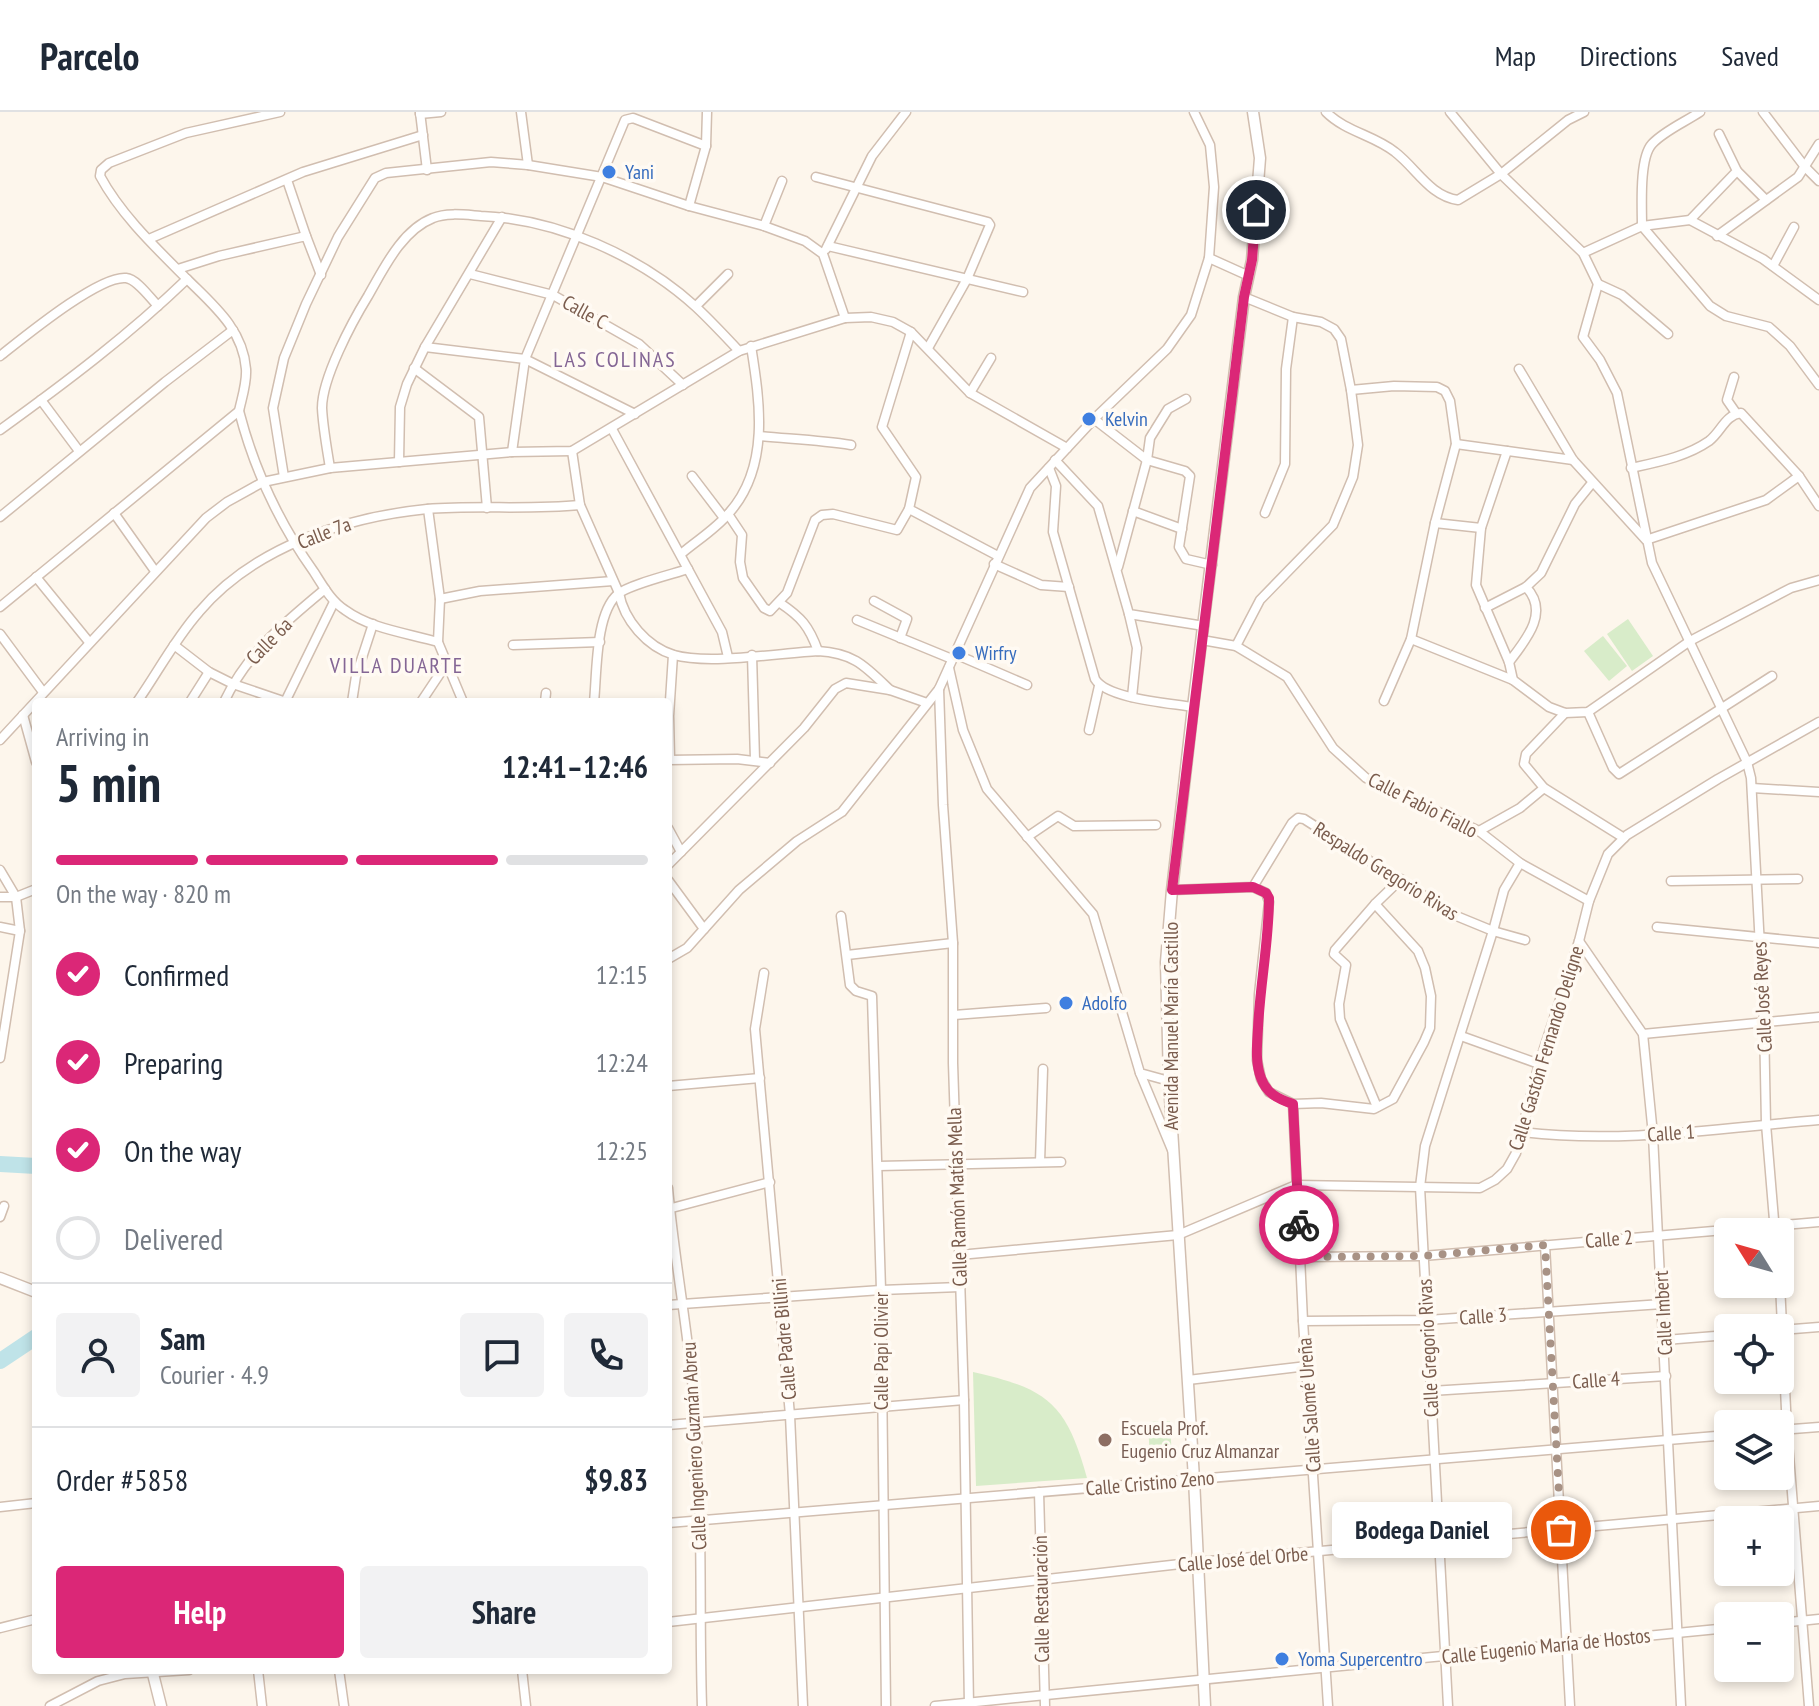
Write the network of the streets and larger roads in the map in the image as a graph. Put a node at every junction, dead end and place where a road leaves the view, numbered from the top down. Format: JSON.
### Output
{"nodes":[{"id":1,"x":280,"y":112,"type":"edge"},
{"id":2,"x":441,"y":112,"type":"edge"},
{"id":3,"x":521,"y":112,"type":"edge"},
{"id":4,"x":707,"y":112,"type":"edge"},
{"id":5,"x":906,"y":112,"type":"edge"},
{"id":6,"x":1194,"y":112,"type":"edge"},
{"id":7,"x":1253,"y":112,"type":"edge"},
{"id":8,"x":1326,"y":112,"type":"edge"},
{"id":9,"x":1582,"y":112,"type":"edge"},
{"id":10,"x":1700,"y":112,"type":"edge"},
{"id":11,"x":1763,"y":112,"type":"edge"},
{"id":12,"x":420,"y":113,"type":"edge"},
{"id":13,"x":1454,"y":113,"type":"edge"},
{"id":14,"x":1719,"y":134,"type":"dead end"},
{"id":15,"x":423,"y":135,"type":"junction"},
{"id":16,"x":1819,"y":144,"type":"edge"},
{"id":17,"x":706,"y":146,"type":"junction"},
{"id":18,"x":528,"y":165,"type":"junction"},
{"id":19,"x":1805,"y":167,"type":"junction"},
{"id":20,"x":427,"y":170,"type":"junction"},
{"id":21,"x":1737,"y":171,"type":"junction"},
{"id":22,"x":1501,"y":174,"type":"junction"},
{"id":23,"x":602,"y":177,"type":"junction"},
{"id":24,"x":816,"y":177,"type":"dead end"},
{"id":25,"x":287,"y":180,"type":"junction"},
{"id":26,"x":782,"y":181,"type":"dead end"},
{"id":27,"x":1819,"y":181,"type":"edge"},
{"id":28,"x":857,"y":188,"type":"junction"},
{"id":29,"x":1766,"y":200,"type":"junction"},
{"id":30,"x":689,"y":206,"type":"junction"},
{"id":31,"x":502,"y":217,"type":"junction"},
{"id":32,"x":1690,"y":220,"type":"junction"},
{"id":33,"x":764,"y":226,"type":"junction"},
{"id":34,"x":1642,"y":226,"type":"junction"},
{"id":35,"x":1794,"y":227,"type":"dead end"},
{"id":36,"x":306,"y":236,"type":"junction"},
{"id":37,"x":577,"y":236,"type":"junction"},
{"id":38,"x":1717,"y":236,"type":"junction"},
{"id":39,"x":149,"y":239,"type":"junction"},
{"id":40,"x":826,"y":250,"type":"junction"},
{"id":41,"x":1583,"y":253,"type":"junction"},
{"id":42,"x":1209,"y":258,"type":"junction"},
{"id":43,"x":1773,"y":266,"type":"junction"},
{"id":44,"x":178,"y":269,"type":"junction"},
{"id":45,"x":470,"y":274,"type":"junction"},
{"id":46,"x":728,"y":274,"type":"dead end"},
{"id":47,"x":321,"y":275,"type":"junction"},
{"id":48,"x":1249,"y":276,"type":"junction"},
{"id":49,"x":187,"y":279,"type":"junction"},
{"id":50,"x":967,"y":279,"type":"junction"},
{"id":51,"x":1598,"y":284,"type":"junction"},
{"id":52,"x":1023,"y":292,"type":"dead end"},
{"id":53,"x":553,"y":295,"type":"junction"},
{"id":54,"x":1817,"y":296,"type":"edge"},
{"id":55,"x":1244,"y":297,"type":"junction"},
{"id":56,"x":158,"y":306,"type":"junction"},
{"id":57,"x":696,"y":306,"type":"junction"},
{"id":58,"x":1293,"y":317,"type":"junction"},
{"id":59,"x":845,"y":318,"type":"junction"},
{"id":60,"x":233,"y":330,"type":"junction"},
{"id":61,"x":911,"y":332,"type":"junction"},
{"id":62,"x":1668,"y":334,"type":"dead end"},
{"id":63,"x":751,"y":346,"type":"junction"},
{"id":64,"x":425,"y":347,"type":"junction"},
{"id":65,"x":928,"y":348,"type":"junction"},
{"id":66,"x":739,"y":351,"type":"junction"},
{"id":67,"x":0,"y":356,"type":"edge"},
{"id":68,"x":991,"y":358,"type":"dead end"},
{"id":69,"x":525,"y":359,"type":"junction"},
{"id":70,"x":414,"y":368,"type":"junction"},
{"id":71,"x":1519,"y":369,"type":"dead end"},
{"id":72,"x":1734,"y":377,"type":"dead end"},
{"id":73,"x":683,"y":385,"type":"junction"},
{"id":74,"x":1819,"y":385,"type":"edge"},
{"id":75,"x":1351,"y":390,"type":"junction"},
{"id":76,"x":970,"y":393,"type":"junction"},
{"id":77,"x":1186,"y":399,"type":"dead end"},
{"id":78,"x":41,"y":400,"type":"junction"},
{"id":79,"x":239,"y":411,"type":"junction"},
{"id":80,"x":1736,"y":413,"type":"junction"},
{"id":81,"x":635,"y":414,"type":"junction"},
{"id":82,"x":1094,"y":419,"type":"junction"},
{"id":83,"x":612,"y":429,"type":"junction"},
{"id":84,"x":0,"y":430,"type":"edge"},
{"id":85,"x":759,"y":436,"type":"junction"},
{"id":86,"x":1456,"y":444,"type":"junction"},
{"id":87,"x":851,"y":445,"type":"dead end"},
{"id":88,"x":1067,"y":448,"type":"junction"},
{"id":89,"x":79,"y":451,"type":"junction"},
{"id":90,"x":572,"y":451,"type":"junction"},
{"id":91,"x":1507,"y":451,"type":"junction"},
{"id":92,"x":512,"y":452,"type":"junction"},
{"id":93,"x":482,"y":455,"type":"junction"},
{"id":94,"x":1147,"y":460,"type":"junction"},
{"id":95,"x":1573,"y":460,"type":"junction"},
{"id":96,"x":399,"y":462,"type":"junction"},
{"id":97,"x":1052,"y":464,"type":"junction"},
{"id":98,"x":330,"y":468,"type":"junction"},
{"id":99,"x":1631,"y":468,"type":"junction"},
{"id":100,"x":692,"y":476,"type":"dead end"},
{"id":101,"x":1799,"y":476,"type":"junction"},
{"id":102,"x":284,"y":477,"type":"junction"},
{"id":103,"x":263,"y":482,"type":"junction"},
{"id":104,"x":1592,"y":483,"type":"junction"},
{"id":105,"x":580,"y":505,"type":"junction"},
{"id":106,"x":1819,"y":506,"type":"edge"},
{"id":107,"x":487,"y":508,"type":"junction"},
{"id":108,"x":428,"y":509,"type":"junction"},
{"id":109,"x":909,"y":509,"type":"junction"},
{"id":110,"x":1133,"y":511,"type":"junction"},
{"id":111,"x":114,"y":513,"type":"junction"},
{"id":112,"x":1265,"y":513,"type":"dead end"},
{"id":113,"x":726,"y":516,"type":"junction"},
{"id":114,"x":0,"y":517,"type":"edge"},
{"id":115,"x":1435,"y":523,"type":"junction"},
{"id":116,"x":1481,"y":528,"type":"junction"},
{"id":117,"x":1182,"y":529,"type":"junction"},
{"id":118,"x":1646,"y":540,"type":"junction"},
{"id":119,"x":294,"y":544,"type":"junction"},
{"id":120,"x":681,"y":554,"type":"junction"},
{"id":121,"x":996,"y":560,"type":"junction"},
{"id":122,"x":1212,"y":565,"type":"junction"},
{"id":123,"x":1118,"y":568,"type":"junction"},
{"id":124,"x":688,"y":569,"type":"junction"},
{"id":125,"x":155,"y":571,"type":"junction"},
{"id":126,"x":36,"y":577,"type":"junction"},
{"id":127,"x":1819,"y":580,"type":"edge"},
{"id":128,"x":613,"y":581,"type":"junction"},
{"id":129,"x":1069,"y":587,"type":"junction"},
{"id":130,"x":1526,"y":587,"type":"junction"},
{"id":131,"x":325,"y":589,"type":"junction"},
{"id":132,"x":619,"y":593,"type":"junction"},
{"id":133,"x":440,"y":599,"type":"junction"},
{"id":134,"x":874,"y":601,"type":"dead end"},
{"id":135,"x":334,"y":602,"type":"junction"},
{"id":136,"x":780,"y":603,"type":"junction"},
{"id":137,"x":0,"y":607,"type":"edge"},
{"id":138,"x":1485,"y":608,"type":"junction"},
{"id":139,"x":1129,"y":614,"type":"junction"},
{"id":140,"x":857,"y":620,"type":"dead end"},
{"id":141,"x":373,"y":624,"type":"junction"},
{"id":142,"x":1204,"y":626,"type":"junction"},
{"id":143,"x":0,"y":634,"type":"edge"},
{"id":144,"x":900,"y":638,"type":"junction"},
{"id":145,"x":1411,"y":639,"type":"junction"},
{"id":146,"x":1202,"y":640,"type":"junction"},
{"id":147,"x":1690,"y":641,"type":"junction"},
{"id":148,"x":89,"y":642,"type":"junction"},
{"id":149,"x":438,"y":642,"type":"junction"},
{"id":150,"x":600,"y":642,"type":"junction"},
{"id":151,"x":174,"y":645,"type":"junction"},
{"id":152,"x":513,"y":645,"type":"dead end"},
{"id":153,"x":1236,"y":646,"type":"junction"},
{"id":154,"x":818,"y":651,"type":"junction"},
{"id":155,"x":673,"y":655,"type":"junction"},
{"id":156,"x":752,"y":655,"type":"junction"},
{"id":157,"x":728,"y":657,"type":"junction"},
{"id":158,"x":952,"y":660,"type":"junction"},
{"id":159,"x":1509,"y":662,"type":"junction"},
{"id":160,"x":447,"y":663,"type":"junction"},
{"id":161,"x":209,"y":672,"type":"junction"},
{"id":162,"x":1772,"y":676,"type":"dead end"},
{"id":163,"x":1513,"y":680,"type":"junction"},
{"id":164,"x":233,"y":684,"type":"junction"},
{"id":165,"x":1027,"y":685,"type":"dead end"},
{"id":166,"x":1099,"y":686,"type":"junction"},
{"id":167,"x":939,"y":689,"type":"junction"},
{"id":168,"x":890,"y":690,"type":"junction"},
{"id":169,"x":43,"y":692,"type":"junction"},
{"id":170,"x":1132,"y":697,"type":"junction"},
{"id":171,"x":38,"y":698,"type":"edge"},
{"id":172,"x":140,"y":698,"type":"edge"},
{"id":173,"x":193,"y":698,"type":"edge"},
{"id":174,"x":226,"y":698,"type":"edge"},
{"id":175,"x":274,"y":698,"type":"edge"},
{"id":176,"x":288,"y":698,"type":"edge"},
{"id":177,"x":353,"y":698,"type":"edge"},
{"id":178,"x":424,"y":698,"type":"edge"},
{"id":179,"x":461,"y":698,"type":"edge"},
{"id":180,"x":594,"y":698,"type":"edge"},
{"id":181,"x":670,"y":698,"type":"edge"},
{"id":182,"x":1384,"y":701,"type":"dead end"},
{"id":183,"x":927,"y":703,"type":"junction"},
{"id":184,"x":32,"y":705,"type":"edge"},
{"id":185,"x":1193,"y":707,"type":"junction"},
{"id":186,"x":1721,"y":709,"type":"junction"},
{"id":187,"x":1588,"y":712,"type":"junction"},
{"id":188,"x":1565,"y":713,"type":"junction"},
{"id":189,"x":23,"y":715,"type":"junction"},
{"id":190,"x":1819,"y":722,"type":"edge"},
{"id":191,"x":1089,"y":730,"type":"dead end"},
{"id":192,"x":0,"y":740,"type":"edge"},
{"id":193,"x":32,"y":748,"type":"edge"},
{"id":194,"x":672,"y":759,"type":"edge"},
{"id":195,"x":755,"y":760,"type":"junction"},
{"id":196,"x":1747,"y":762,"type":"junction"},
{"id":197,"x":770,"y":763,"type":"junction"},
{"id":198,"x":1544,"y":788,"type":"junction"},
{"id":199,"x":1752,"y":788,"type":"junction"},
{"id":200,"x":1819,"y":792,"type":"edge"},
{"id":201,"x":1156,"y":825,"type":"dead end"},
{"id":202,"x":1479,"y":831,"type":"junction"},
{"id":203,"x":672,"y":835,"type":"edge"},
{"id":204,"x":1027,"y":837,"type":"junction"},
{"id":205,"x":1624,"y":838,"type":"junction"},
{"id":206,"x":681,"y":852,"type":"junction"},
{"id":207,"x":672,"y":861,"type":"edge"},
{"id":208,"x":1520,"y":863,"type":"junction"},
{"id":209,"x":0,"y":870,"type":"edge"},
{"id":210,"x":1401,"y":879,"type":"junction"},
{"id":211,"x":1798,"y":879,"type":"dead end"},
{"id":212,"x":1671,"y":881,"type":"dead end"},
{"id":213,"x":1756,"y":881,"type":"junction"},
{"id":214,"x":672,"y":885,"type":"edge"},
{"id":215,"x":1253,"y":887,"type":"junction"},
{"id":216,"x":1172,"y":890,"type":"junction"},
{"id":217,"x":32,"y":891,"type":"edge"},
{"id":218,"x":0,"y":897,"type":"edge"},
{"id":219,"x":16,"y":897,"type":"junction"},
{"id":220,"x":1589,"y":901,"type":"junction"},
{"id":221,"x":1375,"y":904,"type":"junction"},
{"id":222,"x":841,"y":916,"type":"dead end"},
{"id":223,"x":0,"y":927,"type":"edge"},
{"id":224,"x":1657,"y":927,"type":"dead end"},
{"id":225,"x":704,"y":929,"type":"junction"},
{"id":226,"x":20,"y":931,"type":"junction"},
{"id":227,"x":1493,"y":931,"type":"junction"},
{"id":228,"x":1759,"y":936,"type":"junction"},
{"id":229,"x":1525,"y":940,"type":"dead end"},
{"id":230,"x":1579,"y":941,"type":"junction"},
{"id":231,"x":953,"y":943,"type":"junction"},
{"id":232,"x":1819,"y":943,"type":"edge"},
{"id":233,"x":847,"y":955,"type":"junction"},
{"id":234,"x":672,"y":957,"type":"edge"},
{"id":235,"x":764,"y":973,"type":"dead end"},
{"id":236,"x":0,"y":994,"type":"edge"},
{"id":237,"x":11,"y":996,"type":"junction"},
{"id":238,"x":1046,"y":1008,"type":"dead end"},
{"id":239,"x":954,"y":1015,"type":"junction"},
{"id":240,"x":1819,"y":1017,"type":"edge"},
{"id":241,"x":1764,"y":1022,"type":"junction"},
{"id":242,"x":1643,"y":1034,"type":"junction"},
{"id":243,"x":1461,"y":1036,"type":"junction"},
{"id":244,"x":0,"y":1058,"type":"edge"},
{"id":245,"x":1539,"y":1064,"type":"junction"},
{"id":246,"x":1043,"y":1069,"type":"dead end"},
{"id":247,"x":1140,"y":1073,"type":"junction"},
{"id":248,"x":760,"y":1078,"type":"junction"},
{"id":249,"x":1169,"y":1081,"type":"junction"},
{"id":250,"x":672,"y":1086,"type":"edge"},
{"id":251,"x":1293,"y":1104,"type":"junction"},
{"id":252,"x":1377,"y":1107,"type":"junction"},
{"id":253,"x":1819,"y":1120,"type":"edge"},
{"id":254,"x":1766,"y":1124,"type":"junction"},
{"id":255,"x":1522,"y":1132,"type":"junction"},
{"id":256,"x":1653,"y":1135,"type":"junction"},
{"id":257,"x":1173,"y":1152,"type":"junction"},
{"id":258,"x":1040,"y":1162,"type":"junction"},
{"id":259,"x":1061,"y":1162,"type":"dead end"},
{"id":260,"x":956,"y":1165,"type":"junction"},
{"id":261,"x":878,"y":1166,"type":"junction"},
{"id":262,"x":770,"y":1182,"type":"junction"},
{"id":263,"x":1296,"y":1185,"type":"junction"},
{"id":264,"x":1420,"y":1187,"type":"junction"},
{"id":265,"x":4,"y":1206,"type":"dead end"},
{"id":266,"x":672,"y":1208,"type":"edge"},
{"id":267,"x":0,"y":1217,"type":"edge"},
{"id":268,"x":1774,"y":1218,"type":"edge"},
{"id":269,"x":1819,"y":1222,"type":"edge"},
{"id":270,"x":1794,"y":1226,"type":"edge"},
{"id":271,"x":672,"y":1228,"type":"edge"},
{"id":272,"x":1714,"y":1232,"type":"edge"},
{"id":273,"x":1178,"y":1235,"type":"junction"},
{"id":274,"x":1658,"y":1235,"type":"junction"},
{"id":275,"x":1545,"y":1245,"type":"junction"},
{"id":276,"x":959,"y":1255,"type":"junction"},
{"id":277,"x":1423,"y":1256,"type":"junction"},
{"id":278,"x":1302,"y":1257,"type":"junction"},
{"id":279,"x":0,"y":1278,"type":"edge"},
{"id":280,"x":960,"y":1287,"type":"junction"},
{"id":281,"x":32,"y":1290,"type":"edge"},
{"id":282,"x":881,"y":1290,"type":"junction"},
{"id":283,"x":781,"y":1298,"type":"junction"},
{"id":284,"x":684,"y":1304,"type":"junction"},
{"id":285,"x":1662,"y":1304,"type":"junction"},
{"id":286,"x":672,"y":1305,"type":"edge"},
{"id":287,"x":1549,"y":1312,"type":"junction"},
{"id":288,"x":1427,"y":1320,"type":"junction"},
{"id":289,"x":1303,"y":1321,"type":"junction"},
{"id":290,"x":1819,"y":1327,"type":"edge"},
{"id":291,"x":1794,"y":1329,"type":"edge"},
{"id":292,"x":1714,"y":1336,"type":"edge"},
{"id":293,"x":1665,"y":1340,"type":"junction"},
{"id":294,"x":1307,"y":1366,"type":"junction"},
{"id":295,"x":1666,"y":1376,"type":"junction"},
{"id":296,"x":1188,"y":1380,"type":"junction"},
{"id":297,"x":1552,"y":1383,"type":"junction"},
{"id":298,"x":1431,"y":1391,"type":"junction"},
{"id":299,"x":964,"y":1400,"type":"junction"},
{"id":300,"x":882,"y":1406,"type":"junction"},
{"id":301,"x":790,"y":1415,"type":"junction"},
{"id":302,"x":696,"y":1423,"type":"junction"},
{"id":303,"x":672,"y":1425,"type":"edge"},
{"id":304,"x":1819,"y":1427,"type":"edge"},
{"id":305,"x":1794,"y":1429,"type":"edge"},
{"id":306,"x":1714,"y":1436,"type":"edge"},
{"id":307,"x":1669,"y":1441,"type":"junction"},
{"id":308,"x":1556,"y":1451,"type":"junction"},
{"id":309,"x":1434,"y":1460,"type":"junction"},
{"id":310,"x":1314,"y":1471,"type":"junction"},
{"id":311,"x":1194,"y":1479,"type":"junction"},
{"id":312,"x":1039,"y":1492,"type":"junction"},
{"id":313,"x":965,"y":1498,"type":"junction"},
{"id":314,"x":32,"y":1503,"type":"edge"},
{"id":315,"x":882,"y":1505,"type":"junction"},
{"id":316,"x":1819,"y":1506,"type":"edge"},
{"id":317,"x":0,"y":1507,"type":"edge"},
{"id":318,"x":1794,"y":1508,"type":"edge"},
{"id":319,"x":796,"y":1512,"type":"junction"},
{"id":320,"x":1714,"y":1516,"type":"edge"},
{"id":321,"x":701,"y":1520,"type":"junction"},
{"id":322,"x":1672,"y":1521,"type":"junction"},
{"id":323,"x":1794,"y":1522,"type":"edge"},
{"id":324,"x":672,"y":1523,"type":"edge"},
{"id":325,"x":1561,"y":1530,"type":"junction"},
{"id":326,"x":1438,"y":1541,"type":"junction"},
{"id":327,"x":1319,"y":1552,"type":"junction"},
{"id":328,"x":1198,"y":1562,"type":"junction"},
{"id":329,"x":1041,"y":1581,"type":"junction"},
{"id":330,"x":966,"y":1589,"type":"junction"},
{"id":331,"x":883,"y":1597,"type":"junction"},
{"id":332,"x":799,"y":1608,"type":"junction"},
{"id":333,"x":699,"y":1619,"type":"junction"},
{"id":334,"x":1819,"y":1619,"type":"edge"},
{"id":335,"x":32,"y":1620,"type":"edge"},
{"id":336,"x":1801,"y":1621,"type":"junction"},
{"id":337,"x":672,"y":1622,"type":"edge"},
{"id":338,"x":1794,"y":1622,"type":"edge"},
{"id":339,"x":0,"y":1628,"type":"edge"},
{"id":340,"x":1714,"y":1629,"type":"edge"},
{"id":341,"x":1677,"y":1633,"type":"junction"},
{"id":342,"x":1567,"y":1644,"type":"junction"},
{"id":343,"x":1446,"y":1656,"type":"junction"},
{"id":344,"x":1326,"y":1668,"type":"junction"},
{"id":345,"x":125,"y":1674,"type":"edge"},
{"id":346,"x":153,"y":1674,"type":"edge"},
{"id":347,"x":258,"y":1674,"type":"edge"},
{"id":348,"x":340,"y":1674,"type":"edge"},
{"id":349,"x":522,"y":1674,"type":"edge"},
{"id":350,"x":1203,"y":1680,"type":"junction"},
{"id":351,"x":1044,"y":1695,"type":"junction"},
{"id":352,"x":969,"y":1704,"type":"edge"},
{"id":353,"x":50,"y":1706,"type":"edge"},
{"id":354,"x":161,"y":1706,"type":"edge"},
{"id":355,"x":262,"y":1706,"type":"edge"},
{"id":356,"x":344,"y":1706,"type":"edge"},
{"id":357,"x":526,"y":1706,"type":"edge"},
{"id":358,"x":702,"y":1706,"type":"edge"},
{"id":359,"x":803,"y":1706,"type":"edge"},
{"id":360,"x":886,"y":1706,"type":"edge"},
{"id":361,"x":935,"y":1706,"type":"edge"},
{"id":362,"x":1045,"y":1706,"type":"edge"},
{"id":363,"x":1205,"y":1706,"type":"edge"},
{"id":364,"x":1328,"y":1706,"type":"edge"},
{"id":365,"x":1448,"y":1706,"type":"edge"},
{"id":366,"x":1570,"y":1706,"type":"edge"},
{"id":367,"x":1681,"y":1706,"type":"edge"},
{"id":368,"x":1809,"y":1706,"type":"edge"}],
"edges":[{"from":1,"to":39,"type":"street"},
{"from":2,"to":12,"type":"street"},
{"from":3,"to":18,"type":"street"},
{"from":4,"to":17,"type":"street"},
{"from":5,"to":28,"type":"street"},
{"from":6,"to":42,"type":"street"},
{"from":7,"to":48,"type":"street","name":"Avenida Manuel María Castillo"},
{"from":8,"to":22,"type":"street"},
{"from":9,"to":22,"type":"street"},
{"from":10,"to":34,"type":"street"},
{"from":11,"to":19,"type":"street"},
{"from":12,"to":15,"type":"street"},
{"from":13,"to":22,"type":"street"},
{"from":14,"to":21,"type":"street"},
{"from":15,"to":20,"type":"street"},
{"from":15,"to":25,"type":"street"},
{"from":16,"to":19,"type":"street"},
{"from":17,"to":23,"type":"street"},
{"from":17,"to":30,"type":"street"},
{"from":18,"to":20,"type":"street"},
{"from":18,"to":23,"type":"street"},
{"from":19,"to":27,"type":"street"},
{"from":19,"to":29,"type":"street"},
{"from":20,"to":47,"type":"street"},
{"from":21,"to":29,"type":"street"},
{"from":21,"to":32,"type":"street"},
{"from":22,"to":41,"type":"street"},
{"from":23,"to":30,"type":"street"},
{"from":23,"to":37,"type":"street"},
{"from":24,"to":28,"type":"street"},
{"from":25,"to":36,"type":"street"},
{"from":25,"to":39,"type":"street"},
{"from":26,"to":33,"type":"street"},
{"from":28,"to":40,"type":"street"},
{"from":28,"to":50,"type":"street"},
{"from":29,"to":38,"type":"street"},
{"from":30,"to":33,"type":"street"},
{"from":31,"to":37,"type":"street"},
{"from":31,"to":45,"type":"street"},
{"from":31,"to":98,"type":"street"},
{"from":32,"to":34,"type":"street"},
{"from":32,"to":38,"type":"street"},
{"from":33,"to":40,"type":"street"},
{"from":34,"to":41,"type":"street"},
{"from":34,"to":74,"type":"street"},
{"from":35,"to":43,"type":"street"},
{"from":36,"to":44,"type":"street"},
{"from":36,"to":47,"type":"street"},
{"from":37,"to":53,"type":"street"},
{"from":37,"to":57,"type":"street"},
{"from":38,"to":43,"type":"street"},
{"from":39,"to":44,"type":"street"},
{"from":40,"to":50,"type":"street"},
{"from":40,"to":59,"type":"street"},
{"from":41,"to":51,"type":"street"},
{"from":42,"to":48,"type":"street"},
{"from":42,"to":82,"type":"street"},
{"from":43,"to":54,"type":"street"},
{"from":44,"to":49,"type":"street"},
{"from":45,"to":53,"type":"street","name":"Calle C"},
{"from":45,"to":64,"type":"street"},
{"from":46,"to":57,"type":"street"},
{"from":47,"to":102,"type":"street"},
{"from":48,"to":55,"type":"street","name":"Avenida Manuel María Castillo"},
{"from":49,"to":56,"type":"street"},
{"from":49,"to":60,"type":"street"},
{"from":50,"to":52,"type":"street"},
{"from":50,"to":65,"type":"street"},
{"from":51,"to":62,"type":"street"},
{"from":51,"to":99,"type":"street","name":"Calle José Reyes"},
{"from":53,"to":69,"type":"street"},
{"from":53,"to":73,"type":"street","name":"Calle C"},
{"from":55,"to":58,"type":"street"},
{"from":55,"to":122,"type":"street","name":"Avenida Manuel María Castillo"},
{"from":56,"to":67,"type":"street"},
{"from":56,"to":78,"type":"street"},
{"from":57,"to":66,"type":"street"},
{"from":58,"to":75,"type":"street"},
{"from":58,"to":112,"type":"street"},
{"from":59,"to":61,"type":"street"},
{"from":59,"to":63,"type":"street"},
{"from":60,"to":79,"type":"street"},
{"from":60,"to":89,"type":"street"},
{"from":61,"to":65,"type":"street"},
{"from":61,"to":109,"type":"street"},
{"from":63,"to":66,"type":"street"},
{"from":63,"to":85,"type":"street"},
{"from":64,"to":69,"type":"street"},
{"from":64,"to":70,"type":"street"},
{"from":65,"to":76,"type":"street"},
{"from":66,"to":73,"type":"street"},
{"from":68,"to":76,"type":"street"},
{"from":69,"to":81,"type":"street"},
{"from":69,"to":92,"type":"street"},
{"from":70,"to":93,"type":"street"},
{"from":70,"to":96,"type":"street"},
{"from":71,"to":95,"type":"street"},
{"from":72,"to":80,"type":"street"},
{"from":73,"to":81,"type":"street"},
{"from":75,"to":86,"type":"street"},
{"from":75,"to":153,"type":"street"},
{"from":76,"to":88,"type":"street"},
{"from":77,"to":94,"type":"street"},
{"from":78,"to":84,"type":"street"},
{"from":78,"to":89,"type":"street"},
{"from":79,"to":103,"type":"street"},
{"from":79,"to":111,"type":"street"},
{"from":80,"to":99,"type":"street"},
{"from":80,"to":101,"type":"street"},
{"from":81,"to":83,"type":"street"},
{"from":82,"to":88,"type":"street"},
{"from":82,"to":94,"type":"street"},
{"from":83,"to":90,"type":"street"},
{"from":83,"to":120,"type":"street"},
{"from":85,"to":87,"type":"street"},
{"from":85,"to":113,"type":"street"},
{"from":86,"to":91,"type":"street"},
{"from":86,"to":115,"type":"street"},
{"from":88,"to":97,"type":"street"},
{"from":89,"to":114,"type":"street"},
{"from":90,"to":92,"type":"street"},
{"from":90,"to":105,"type":"street"},
{"from":91,"to":95,"type":"street"},
{"from":91,"to":116,"type":"street"},
{"from":92,"to":93,"type":"street"},
{"from":93,"to":96,"type":"street"},
{"from":93,"to":107,"type":"street"},
{"from":94,"to":110,"type":"street"},
{"from":94,"to":117,"type":"street"},
{"from":95,"to":104,"type":"street"},
{"from":96,"to":98,"type":"street"},
{"from":97,"to":121,"type":"street"},
{"from":97,"to":123,"type":"street"},
{"from":97,"to":129,"type":"street"},
{"from":98,"to":102,"type":"street"},
{"from":99,"to":118,"type":"street","name":"Calle José Reyes"},
{"from":100,"to":113,"type":"street"},
{"from":101,"to":106,"type":"street"},
{"from":101,"to":118,"type":"street"},
{"from":102,"to":103,"type":"street"},
{"from":103,"to":119,"type":"street"},
{"from":103,"to":125,"type":"street"},
{"from":104,"to":118,"type":"street"},
{"from":104,"to":130,"type":"street"},
{"from":105,"to":107,"type":"street","name":"Calle 7a"},
{"from":105,"to":128,"type":"street"},
{"from":107,"to":108,"type":"street","name":"Calle 7a"},
{"from":108,"to":119,"type":"street","name":"Calle 7a"},
{"from":108,"to":133,"type":"street"},
{"from":109,"to":121,"type":"street"},
{"from":109,"to":136,"type":"street"},
{"from":110,"to":117,"type":"street"},
{"from":110,"to":123,"type":"street"},
{"from":111,"to":125,"type":"street"},
{"from":111,"to":126,"type":"street"},
{"from":113,"to":120,"type":"street"},
{"from":113,"to":136,"type":"street"},
{"from":115,"to":116,"type":"street"},
{"from":115,"to":145,"type":"street"},
{"from":116,"to":138,"type":"street"},
{"from":117,"to":122,"type":"street"},
{"from":118,"to":147,"type":"street","name":"Calle José Reyes"},
{"from":119,"to":131,"type":"street"},
{"from":119,"to":151,"type":"street","name":"Calle 7a"},
{"from":120,"to":124,"type":"street"},
{"from":121,"to":129,"type":"street"},
{"from":121,"to":158,"type":"street"},
{"from":122,"to":142,"type":"street","name":"Avenida Manuel María Castillo"},
{"from":123,"to":139,"type":"street"},
{"from":124,"to":132,"type":"street"},
{"from":124,"to":157,"type":"street"},
{"from":125,"to":148,"type":"street"},
{"from":126,"to":137,"type":"street"},
{"from":126,"to":148,"type":"street"},
{"from":127,"to":147,"type":"street"},
{"from":128,"to":132,"type":"street"},
{"from":128,"to":133,"type":"street"},
{"from":129,"to":166,"type":"street"},
{"from":130,"to":138,"type":"street"},
{"from":130,"to":159,"type":"street"},
{"from":131,"to":135,"type":"street"},
{"from":131,"to":164,"type":"street","name":"Calle 6a"},
{"from":132,"to":150,"type":"street"},
{"from":132,"to":155,"type":"street"},
{"from":133,"to":149,"type":"street"},
{"from":134,"to":144,"type":"street"},
{"from":135,"to":141,"type":"street"},
{"from":135,"to":176,"type":"street"},
{"from":136,"to":154,"type":"street"},
{"from":138,"to":159,"type":"street"},
{"from":139,"to":142,"type":"street"},
{"from":139,"to":170,"type":"street"},
{"from":140,"to":144,"type":"street"},
{"from":141,"to":149,"type":"street"},
{"from":141,"to":177,"type":"street"},
{"from":142,"to":146,"type":"street","name":"Avenida Manuel María Castillo"},
{"from":143,"to":169,"type":"street"},
{"from":144,"to":158,"type":"street"},
{"from":145,"to":163,"type":"street"},
{"from":145,"to":182,"type":"street"},
{"from":146,"to":153,"type":"street","name":"Calle Fabio Fiallo"},
{"from":146,"to":185,"type":"street","name":"Avenida Manuel María Castillo"},
{"from":147,"to":186,"type":"street","name":"Calle José Reyes"},
{"from":147,"to":187,"type":"street"},
{"from":148,"to":169,"type":"street"},
{"from":149,"to":160,"type":"street"},
{"from":150,"to":152,"type":"street"},
{"from":150,"to":180,"type":"street"},
{"from":151,"to":161,"type":"street"},
{"from":151,"to":172,"type":"street","name":"Calle 7a"},
{"from":153,"to":202,"type":"street","name":"Calle Fabio Fiallo"},
{"from":154,"to":156,"type":"street"},
{"from":154,"to":168,"type":"street"},
{"from":155,"to":157,"type":"street"},
{"from":155,"to":181,"type":"street"},
{"from":156,"to":157,"type":"street"},
{"from":156,"to":195,"type":"street"},
{"from":158,"to":165,"type":"street"},
{"from":158,"to":167,"type":"street"},
{"from":158,"to":204,"type":"street"},
{"from":159,"to":163,"type":"street"},
{"from":160,"to":178,"type":"street"},
{"from":160,"to":179,"type":"street"},
{"from":161,"to":164,"type":"street"},
{"from":161,"to":173,"type":"street"},
{"from":162,"to":186,"type":"street"},
{"from":163,"to":188,"type":"street"},
{"from":164,"to":174,"type":"street","name":"Calle 6a"},
{"from":164,"to":175,"type":"street"},
{"from":166,"to":170,"type":"street"},
{"from":166,"to":191,"type":"street"},
{"from":167,"to":183,"type":"street"},
{"from":167,"to":231,"type":"street","name":"Calle Ramón Matías Mella"},
{"from":168,"to":183,"type":"street"},
{"from":168,"to":197,"type":"street"},
{"from":169,"to":171,"type":"street"},
{"from":170,"to":185,"type":"street"},
{"from":183,"to":225,"type":"street"},
{"from":184,"to":189,"type":"street"},
{"from":185,"to":216,"type":"street","name":"Avenida Manuel María Castillo"},
{"from":186,"to":187,"type":"street"},
{"from":186,"to":196,"type":"street","name":"Calle José Reyes"},
{"from":187,"to":188,"type":"street"},
{"from":188,"to":198,"type":"street"},
{"from":189,"to":192,"type":"street"},
{"from":189,"to":193,"type":"street"},
{"from":190,"to":196,"type":"street","name":"Calle Gastón Fernando Deligne"},
{"from":194,"to":195,"type":"street"},
{"from":195,"to":197,"type":"street"},
{"from":196,"to":199,"type":"street","name":"Calle José Reyes"},
{"from":196,"to":205,"type":"street","name":"Calle Gastón Fernando Deligne"},
{"from":197,"to":206,"type":"street"},
{"from":198,"to":202,"type":"street"},
{"from":198,"to":205,"type":"street"},
{"from":199,"to":200,"type":"street"},
{"from":199,"to":213,"type":"street","name":"Calle José Reyes"},
{"from":201,"to":204,"type":"street"},
{"from":202,"to":208,"type":"street","name":"Calle Fabio Fiallo"},
{"from":203,"to":206,"type":"street"},
{"from":204,"to":247,"type":"street"},
{"from":205,"to":220,"type":"street","name":"Calle Gastón Fernando Deligne"},
{"from":206,"to":207,"type":"street"},
{"from":208,"to":220,"type":"street","name":"Calle Fabio Fiallo"},
{"from":208,"to":227,"type":"street","name":"Calle Gregorio Rivas"},
{"from":209,"to":219,"type":"street"},
{"from":210,"to":215,"type":"street","name":"Respaldo Gregorio Rivas"},
{"from":210,"to":221,"type":"street"},
{"from":210,"to":227,"type":"street","name":"Respaldo Gregorio Rivas"},
{"from":211,"to":213,"type":"street"},
{"from":212,"to":213,"type":"street"},
{"from":213,"to":228,"type":"street","name":"Calle José Reyes"},
{"from":214,"to":225,"type":"street"},
{"from":215,"to":216,"type":"street"},
{"from":215,"to":251,"type":"street"},
{"from":216,"to":249,"type":"street","name":"Avenida Manuel María Castillo"},
{"from":217,"to":219,"type":"street"},
{"from":218,"to":219,"type":"street"},
{"from":219,"to":226,"type":"street"},
{"from":220,"to":230,"type":"street","name":"Calle Gastón Fernando Deligne"},
{"from":221,"to":252,"type":"street"},
{"from":221,"to":252,"type":"street"},
{"from":222,"to":233,"type":"street"},
{"from":223,"to":226,"type":"street"},
{"from":224,"to":228,"type":"street"},
{"from":225,"to":234,"type":"street"},
{"from":226,"to":237,"type":"street"},
{"from":227,"to":229,"type":"street","name":"Respaldo Gregorio Rivas"},
{"from":227,"to":243,"type":"street","name":"Calle Gregorio Rivas"},
{"from":228,"to":232,"type":"street"},
{"from":228,"to":241,"type":"street","name":"Calle José Reyes"},
{"from":230,"to":242,"type":"street","name":"Calle Imbert"},
{"from":230,"to":245,"type":"street","name":"Calle Gastón Fernando Deligne"},
{"from":231,"to":233,"type":"street"},
{"from":231,"to":239,"type":"street","name":"Calle Ramón Matías Mella"},
{"from":233,"to":261,"type":"street","name":"Calle Papi Olivier"},
{"from":235,"to":248,"type":"street","name":"Calle Padre Billini"},
{"from":236,"to":237,"type":"street"},
{"from":237,"to":244,"type":"street"},
{"from":238,"to":239,"type":"street"},
{"from":239,"to":260,"type":"street","name":"Calle Ramón Matías Mella"},
{"from":240,"to":241,"type":"street"},
{"from":241,"to":242,"type":"street"},
{"from":241,"to":254,"type":"street","name":"Calle José Reyes"},
{"from":242,"to":256,"type":"street","name":"Calle Imbert"},
{"from":243,"to":245,"type":"street"},
{"from":243,"to":264,"type":"street","name":"Calle Gregorio Rivas"},
{"from":245,"to":255,"type":"street","name":"Calle Gastón Fernando Deligne"},
{"from":246,"to":258,"type":"street"},
{"from":247,"to":249,"type":"street"},
{"from":247,"to":257,"type":"street"},
{"from":248,"to":250,"type":"street"},
{"from":248,"to":262,"type":"street","name":"Calle Padre Billini"},
{"from":249,"to":257,"type":"street","name":"Avenida Manuel María Castillo"},
{"from":251,"to":252,"type":"street"},
{"from":251,"to":263,"type":"street","name":"Calle Salomé Ureña"},
{"from":253,"to":254,"type":"street","name":"Calle 1"},
{"from":254,"to":256,"type":"street","name":"Calle 1"},
{"from":254,"to":268,"type":"street","name":"Calle José Reyes"},
{"from":255,"to":256,"type":"street","name":"Calle 1"},
{"from":255,"to":264,"type":"street","name":"Calle Gastón Fernando Deligne"},
{"from":256,"to":274,"type":"street","name":"Calle Imbert"},
{"from":257,"to":273,"type":"street","name":"Avenida Manuel María Castillo"},
{"from":258,"to":259,"type":"street"},
{"from":258,"to":260,"type":"street"},
{"from":260,"to":261,"type":"street"},
{"from":260,"to":276,"type":"street","name":"Calle Ramón Matías Mella"},
{"from":261,"to":282,"type":"street","name":"Calle Papi Olivier"},
{"from":262,"to":266,"type":"street"},
{"from":262,"to":283,"type":"street","name":"Calle Padre Billini"},
{"from":263,"to":264,"type":"street","name":"Calle Gastón Fernando Deligne"},
{"from":263,"to":273,"type":"street","name":"Calle Gastón Fernando Deligne"},
{"from":263,"to":278,"type":"street","name":"Calle Salomé Ureña"},
{"from":264,"to":277,"type":"street","name":"Calle Gregorio Rivas"},
{"from":265,"to":267,"type":"street"},
{"from":269,"to":270,"type":"street","name":"Calle 2"},
{"from":271,"to":284,"type":"street","name":"Calle Ingeniero Guzmán Abreu"},
{"from":272,"to":274,"type":"street","name":"Calle 2"},
{"from":273,"to":276,"type":"street","name":"Calle Gastón Fernando Deligne"},
{"from":273,"to":296,"type":"street","name":"Avenida Manuel María Castillo"},
{"from":274,"to":275,"type":"street","name":"Calle 2"},
{"from":274,"to":285,"type":"street","name":"Calle Imbert"},
{"from":275,"to":277,"type":"street","name":"Calle 2"},
{"from":275,"to":287,"type":"street"},
{"from":276,"to":280,"type":"street","name":"Calle Ramón Matías Mella"},
{"from":277,"to":278,"type":"street","name":"Calle 2"},
{"from":277,"to":288,"type":"street","name":"Calle Gregorio Rivas"},
{"from":278,"to":289,"type":"street","name":"Calle Salomé Ureña"},
{"from":279,"to":281,"type":"street"},
{"from":280,"to":282,"type":"street"},
{"from":280,"to":299,"type":"street","name":"Calle Ramón Matías Mella"},
{"from":282,"to":283,"type":"street"},
{"from":282,"to":300,"type":"street","name":"Calle Papi Olivier"},
{"from":283,"to":284,"type":"street"},
{"from":283,"to":301,"type":"street","name":"Calle Padre Billini"},
{"from":284,"to":286,"type":"street"},
{"from":284,"to":302,"type":"street","name":"Calle Ingeniero Guzmán Abreu"},
{"from":285,"to":287,"type":"street","name":"Calle 3"},
{"from":285,"to":293,"type":"street","name":"Calle Imbert"},
{"from":287,"to":288,"type":"street","name":"Calle 3"},
{"from":287,"to":297,"type":"street"},
{"from":288,"to":289,"type":"street","name":"Calle 3"},
{"from":288,"to":298,"type":"street","name":"Calle Gregorio Rivas"},
{"from":289,"to":294,"type":"street","name":"Calle Salomé Ureña"},
{"from":290,"to":291,"type":"street"},
{"from":292,"to":293,"type":"street"},
{"from":293,"to":295,"type":"street","name":"Calle Imbert"},
{"from":294,"to":296,"type":"street"},
{"from":294,"to":310,"type":"street","name":"Calle Salomé Ureña"},
{"from":295,"to":297,"type":"street","name":"Calle 4"},
{"from":295,"to":307,"type":"street","name":"Calle Imbert"},
{"from":296,"to":311,"type":"street","name":"Avenida Manuel María Castillo"},
{"from":297,"to":298,"type":"street","name":"Calle 4"},
{"from":297,"to":308,"type":"street"},
{"from":298,"to":309,"type":"street","name":"Calle Gregorio Rivas"},
{"from":299,"to":300,"type":"street"},
{"from":299,"to":313,"type":"street","name":"Calle Ramón Matías Mella"},
{"from":300,"to":301,"type":"street"},
{"from":300,"to":315,"type":"street","name":"Calle Papi Olivier"},
{"from":301,"to":302,"type":"street"},
{"from":301,"to":319,"type":"street","name":"Calle Padre Billini"},
{"from":302,"to":303,"type":"street"},
{"from":302,"to":321,"type":"street","name":"Calle Ingeniero Guzmán Abreu"},
{"from":304,"to":305,"type":"street"},
{"from":306,"to":307,"type":"street","name":"Calle Cristino Zeno"},
{"from":307,"to":308,"type":"street","name":"Calle Cristino Zeno"},
{"from":307,"to":322,"type":"street","name":"Calle Imbert"},
{"from":308,"to":309,"type":"street","name":"Calle Cristino Zeno"},
{"from":308,"to":325,"type":"street"},
{"from":309,"to":310,"type":"street","name":"Calle Cristino Zeno"},
{"from":309,"to":326,"type":"street","name":"Calle Gregorio Rivas"},
{"from":310,"to":311,"type":"street","name":"Calle Cristino Zeno"},
{"from":310,"to":327,"type":"street","name":"Calle Salomé Ureña"},
{"from":311,"to":312,"type":"street","name":"Calle Cristino Zeno"},
{"from":311,"to":328,"type":"street","name":"Avenida Manuel María Castillo"},
{"from":312,"to":313,"type":"street","name":"Calle Cristino Zeno"},
{"from":312,"to":329,"type":"street","name":"Calle Restauración"},
{"from":313,"to":315,"type":"street","name":"Calle Cristino Zeno"},
{"from":313,"to":330,"type":"street","name":"Calle Ramón Matías Mella"},
{"from":314,"to":317,"type":"street"},
{"from":315,"to":319,"type":"street","name":"Calle Cristino Zeno"},
{"from":315,"to":331,"type":"street","name":"Calle Papi Olivier"},
{"from":316,"to":318,"type":"street","name":"Calle José del Orbe"},
{"from":319,"to":321,"type":"street","name":"Calle Cristino Zeno"},
{"from":319,"to":332,"type":"street","name":"Calle Padre Billini"},
{"from":320,"to":322,"type":"street","name":"Calle José del Orbe"},
{"from":321,"to":324,"type":"street","name":"Calle Cristino Zeno"},
{"from":321,"to":333,"type":"street","name":"Calle Ingeniero Guzmán Abreu"},
{"from":322,"to":325,"type":"street","name":"Calle José del Orbe"},
{"from":322,"to":341,"type":"street","name":"Calle Imbert"},
{"from":323,"to":336,"type":"street"},
{"from":325,"to":326,"type":"street","name":"Calle José del Orbe"},
{"from":325,"to":342,"type":"street"},
{"from":326,"to":327,"type":"street","name":"Calle José del Orbe"},
{"from":326,"to":343,"type":"street","name":"Calle Gregorio Rivas"},
{"from":327,"to":328,"type":"street","name":"Calle José del Orbe"},
{"from":327,"to":344,"type":"street","name":"Calle Salomé Ureña"},
{"from":328,"to":329,"type":"street","name":"Calle José del Orbe"},
{"from":328,"to":350,"type":"street","name":"Avenida Manuel María Castillo"},
{"from":329,"to":330,"type":"street","name":"Calle José del Orbe"},
{"from":329,"to":351,"type":"street","name":"Calle Restauración"},
{"from":330,"to":331,"type":"street","name":"Calle José del Orbe"},
{"from":330,"to":352,"type":"street","name":"Calle Ramón Matías Mella"},
{"from":331,"to":332,"type":"street","name":"Calle José del Orbe"},
{"from":331,"to":360,"type":"street","name":"Calle Papi Olivier"},
{"from":332,"to":333,"type":"street","name":"Calle José del Orbe"},
{"from":332,"to":359,"type":"street","name":"Calle Padre Billini"},
{"from":333,"to":337,"type":"street","name":"Calle José del Orbe"},
{"from":333,"to":358,"type":"street","name":"Calle Ingeniero Guzmán Abreu"},
{"from":334,"to":336,"type":"street"},
{"from":335,"to":339,"type":"street"},
{"from":336,"to":338,"type":"street"},
{"from":336,"to":368,"type":"street"},
{"from":340,"to":341,"type":"street","name":"Calle Eugenio María de Hostos"},
{"from":341,"to":342,"type":"street","name":"Calle Eugenio María de Hostos"},
{"from":341,"to":367,"type":"street","name":"Calle Imbert"},
{"from":342,"to":343,"type":"street","name":"Calle Eugenio María de Hostos"},
{"from":342,"to":366,"type":"street"},
{"from":343,"to":344,"type":"street","name":"Calle Eugenio María de Hostos"},
{"from":343,"to":365,"type":"street","name":"Calle Gregorio Rivas"},
{"from":344,"to":350,"type":"street","name":"Calle Eugenio María de Hostos"},
{"from":344,"to":364,"type":"street","name":"Calle Salomé Ureña"},
{"from":345,"to":353,"type":"street"},
{"from":346,"to":354,"type":"street"},
{"from":347,"to":355,"type":"street"},
{"from":348,"to":356,"type":"street"},
{"from":349,"to":357,"type":"street"},
{"from":350,"to":351,"type":"street","name":"Calle Eugenio María de Hostos"},
{"from":350,"to":363,"type":"street","name":"Avenida Manuel María Castillo"},
{"from":351,"to":352,"type":"street","name":"Calle Eugenio María de Hostos"},
{"from":351,"to":362,"type":"street","name":"Calle Restauración"},
{"from":352,"to":361,"type":"street","name":"Calle Eugenio María de Hostos"}]}
